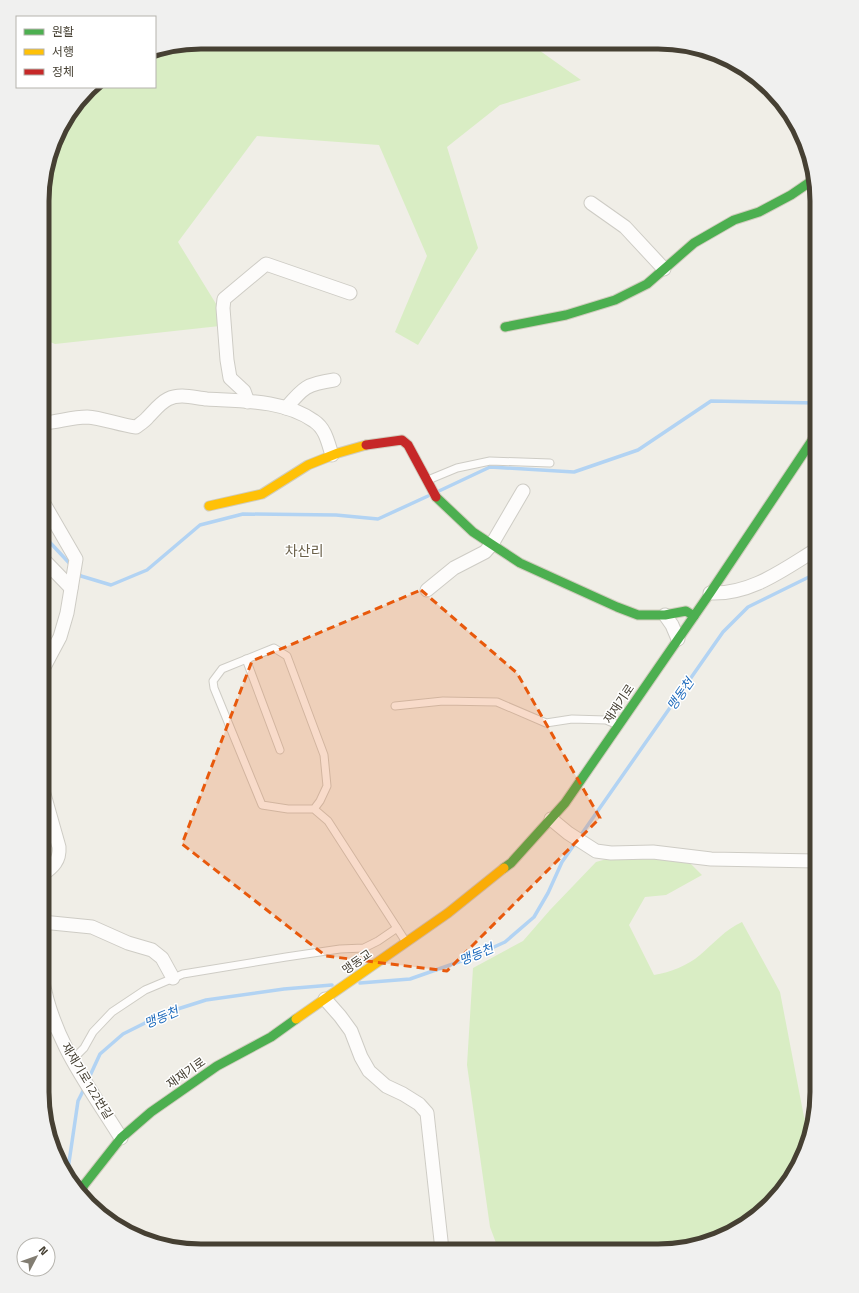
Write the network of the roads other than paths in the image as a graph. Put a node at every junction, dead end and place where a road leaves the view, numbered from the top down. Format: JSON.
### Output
{"nodes":[{"id":1,"x":809,"y":184,"type":"edge"},
{"id":2,"x":591,"y":203,"type":"dead end"},
{"id":3,"x":664,"y":269,"type":"junction"},
{"id":4,"x":350,"y":293,"type":"dead end"},
{"id":5,"x":505,"y":327,"type":"dead end"},
{"id":6,"x":334,"y":380,"type":"dead end"},
{"id":7,"x":248,"y":402,"type":"junction"},
{"id":8,"x":286,"y":408,"type":"junction"},
{"id":9,"x":49,"y":422,"type":"edge"},
{"id":10,"x":810,"y":443,"type":"edge"},
{"id":11,"x":332,"y":455,"type":"junction"},
{"id":12,"x":550,"y":463,"type":"dead end"},
{"id":13,"x":428,"y":484,"type":"junction"},
{"id":14,"x":523,"y":491,"type":"dead end"},
{"id":15,"x":209,"y":506,"type":"dead end"},
{"id":16,"x":49,"y":512,"type":"edge"},
{"id":17,"x":492,"y":544,"type":"junction"},
{"id":18,"x":810,"y":552,"type":"edge"},
{"id":19,"x":49,"y":564,"type":"edge"},
{"id":20,"x":72,"y":582,"type":"junction"},
{"id":21,"x":427,"y":590,"type":"dead end"},
{"id":22,"x":710,"y":593,"type":"junction"},
{"id":23,"x":665,"y":615,"type":"junction"},
{"id":24,"x":694,"y":616,"type":"junction"},
{"id":25,"x":678,"y":639,"type":"junction"},
{"id":26,"x":49,"y":657,"type":"edge"},
{"id":27,"x":246,"y":659,"type":"junction"},
{"id":28,"x":395,"y":706,"type":"dead end"},
{"id":29,"x":619,"y":725,"type":"junction"},
{"id":30,"x":280,"y":750,"type":"dead end"},
{"id":31,"x":314,"y":809,"type":"junction"},
{"id":32,"x":49,"y":812,"type":"edge"},
{"id":33,"x":551,"y":819,"type":"junction"},
{"id":34,"x":810,"y":861,"type":"edge"},
{"id":35,"x":49,"y":869,"type":"edge"},
{"id":36,"x":49,"y":923,"type":"edge"},
{"id":37,"x":397,"y":928,"type":"junction"},
{"id":38,"x":406,"y":942,"type":"junction"},
{"id":39,"x":398,"y":948,"type":"joint"},
{"id":40,"x":173,"y":978,"type":"junction"},
{"id":41,"x":327,"y":998,"type":"junction"},
{"id":42,"x":49,"y":1026,"type":"edge"},
{"id":43,"x":74,"y":1064,"type":"junction"},
{"id":44,"x":121,"y":1138,"type":"junction"},
{"id":45,"x":83,"y":1188,"type":"edge"},
{"id":46,"x":441,"y":1244,"type":"edge"}],
"edges":[{"from":1,"to":3,"type":"street"},
{"from":2,"to":3,"type":"street"},
{"from":3,"to":5,"type":"street"},
{"from":4,"to":7,"type":"street"},
{"from":6,"to":8,"type":"street"},
{"from":7,"to":8,"type":"street"},
{"from":7,"to":9,"type":"street"},
{"from":8,"to":11,"type":"street"},
{"from":10,"to":22,"type":"street","name":"재재기로"},
{"from":11,"to":13,"type":"street"},
{"from":11,"to":15,"type":"street"},
{"from":12,"to":13,"type":"lane"},
{"from":13,"to":17,"type":"street"},
{"from":14,"to":17,"type":"street"},
{"from":16,"to":20,"type":"street"},
{"from":17,"to":21,"type":"street"},
{"from":17,"to":23,"type":"street"},
{"from":18,"to":22,"type":"street"},
{"from":19,"to":20,"type":"street"},
{"from":20,"to":26,"type":"street"},
{"from":22,"to":24,"type":"street","name":"재재기로"},
{"from":23,"to":24,"type":"street"},
{"from":23,"to":25,"type":"street"},
{"from":24,"to":25,"type":"street","name":"재재기로"},
{"from":25,"to":29,"type":"street","name":"재재기로"},
{"from":27,"to":30,"type":"lane"},
{"from":27,"to":31,"type":"lane"},
{"from":27,"to":31,"type":"lane"},
{"from":28,"to":29,"type":"lane"},
{"from":29,"to":33,"type":"street","name":"재재기로"},
{"from":31,"to":37,"type":"lane"},
{"from":32,"to":35,"type":"street"},
{"from":33,"to":34,"type":"street"},
{"from":33,"to":38,"type":"street","name":"재재기로"},
{"from":36,"to":40,"type":"street"},
{"from":37,"to":38,"type":"lane"},
{"from":37,"to":40,"type":"lane"},
{"from":38,"to":39,"type":"street","name":"재재기로"},
{"from":39,"to":41,"type":"street","name":"맹동교"},
{"from":40,"to":43,"type":"lane"},
{"from":41,"to":44,"type":"street","name":"재재기로"},
{"from":41,"to":46,"type":"street"},
{"from":42,"to":43,"type":"street","name":"재재기로122번길"},
{"from":43,"to":44,"type":"street","name":"재재기로122번길"},
{"from":44,"to":45,"type":"street","name":"재재기로"}]}
